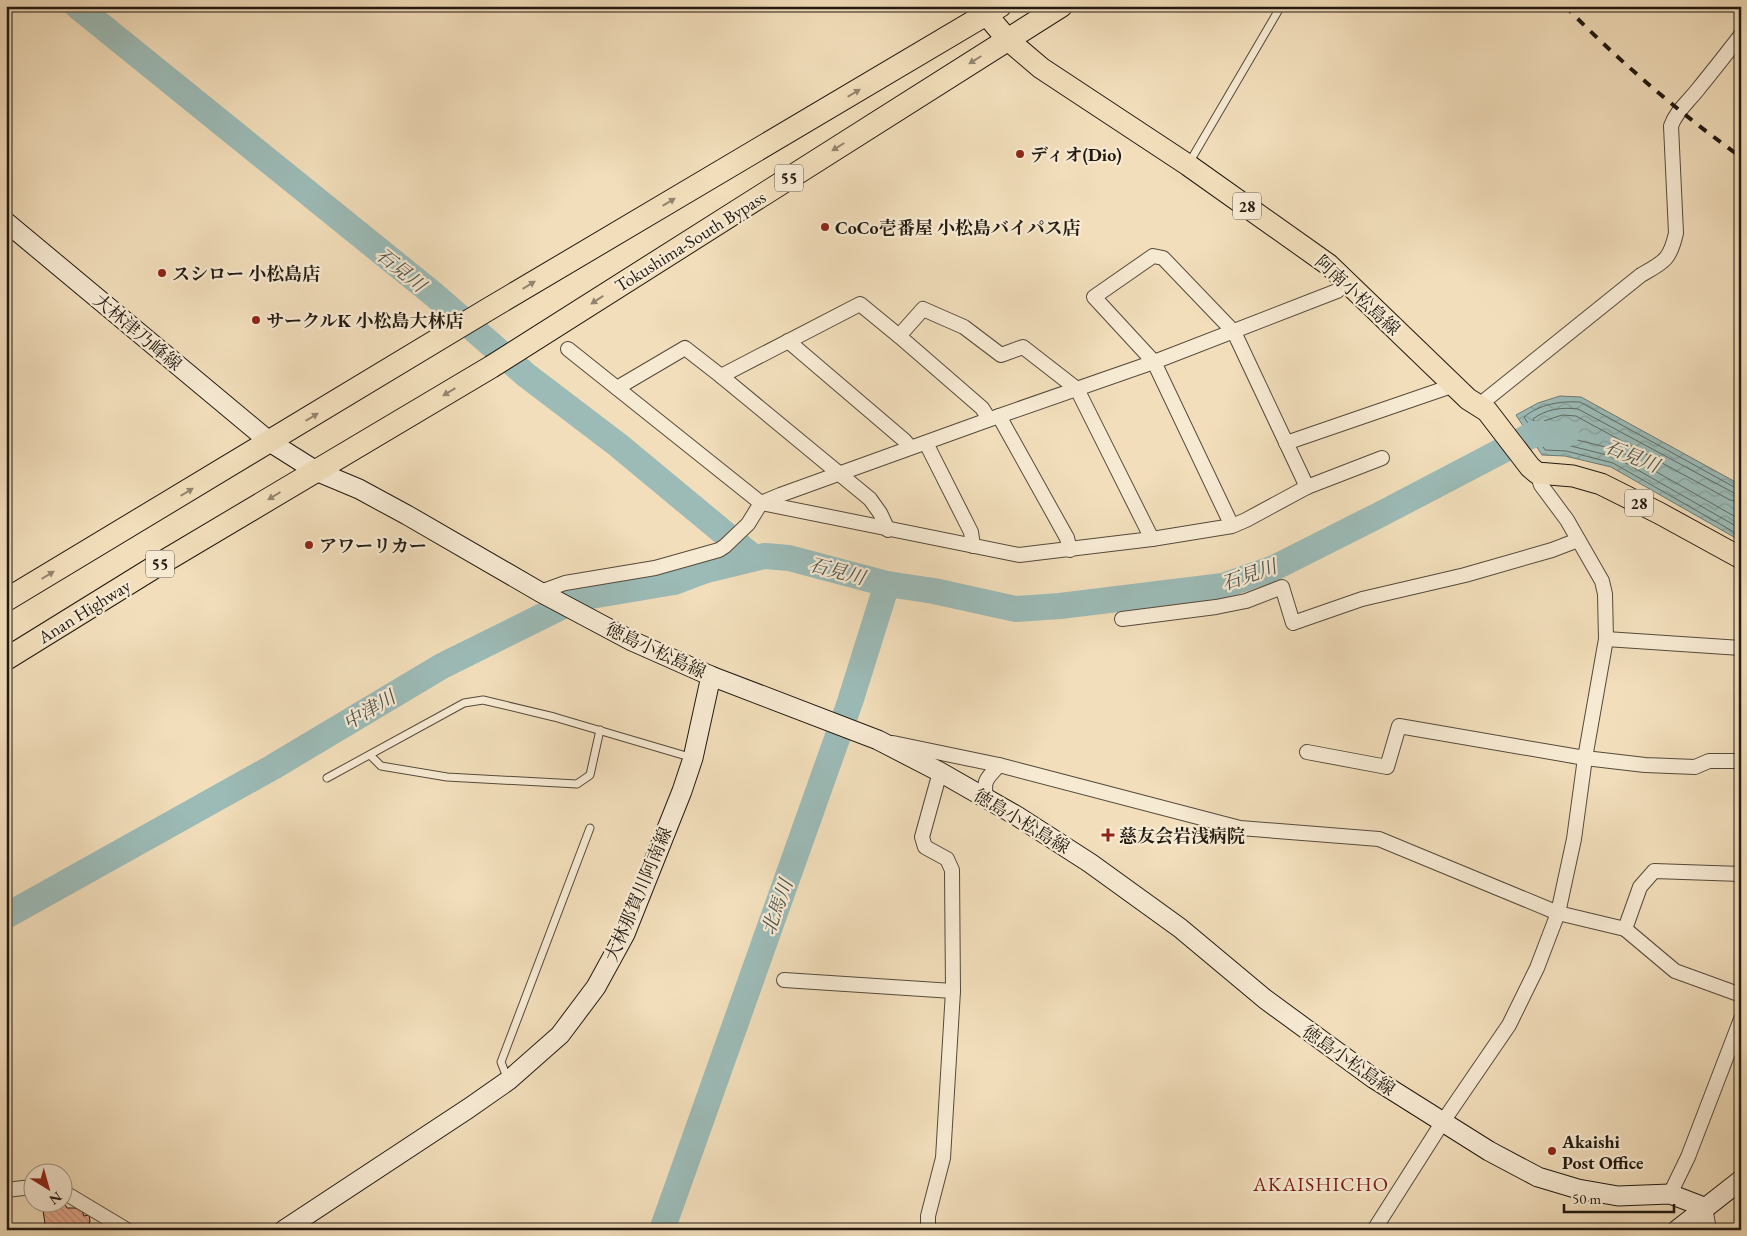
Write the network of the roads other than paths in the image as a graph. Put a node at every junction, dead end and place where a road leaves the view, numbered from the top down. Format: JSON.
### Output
{"nodes":[{"id":1,"x":1061,"y":6,"type":"edge"},
{"id":2,"x":1281,"y":6,"type":"edge"},
{"id":3,"x":989,"y":9,"type":"edge"},
{"id":4,"x":1741,"y":35,"type":"edge"},
{"id":5,"x":1007,"y":39,"type":"junction"},
{"id":6,"x":1188,"y":165,"type":"junction"},
{"id":7,"x":6,"y":222,"type":"edge"},
{"id":8,"x":1348,"y":282,"type":"junction"},
{"id":9,"x":1234,"y":332,"type":"junction"},
{"id":10,"x":899,"y":336,"type":"junction"},
{"id":11,"x":788,"y":341,"type":"junction"},
{"id":12,"x":568,"y":349,"type":"dead end"},
{"id":13,"x":1154,"y":362,"type":"junction"},
{"id":14,"x":721,"y":376,"type":"junction"},
{"id":15,"x":1451,"y":384,"type":"junction"},
{"id":16,"x":617,"y":388,"type":"junction"},
{"id":17,"x":1077,"y":389,"type":"junction"},
{"id":18,"x":1478,"y":406,"type":"junction"},
{"id":19,"x":994,"y":417,"type":"junction"},
{"id":20,"x":270,"y":442,"type":"junction"},
{"id":21,"x":926,"y":443,"type":"junction"},
{"id":22,"x":1286,"y":443,"type":"junction"},
{"id":23,"x":910,"y":448,"type":"junction"},
{"id":24,"x":1382,"y":458,"type":"dead end"},
{"id":25,"x":1534,"y":470,"type":"junction"},
{"id":26,"x":316,"y":471,"type":"junction"},
{"id":27,"x":838,"y":473,"type":"junction"},
{"id":28,"x":1307,"y":487,"type":"junction"},
{"id":29,"x":761,"y":503,"type":"junction"},
{"id":30,"x":1232,"y":526,"type":"junction"},
{"id":31,"x":888,"y":530,"type":"junction"},
{"id":32,"x":1152,"y":540,"type":"junction"},
{"id":33,"x":1578,"y":540,"type":"junction"},
{"id":34,"x":973,"y":546,"type":"junction"},
{"id":35,"x":1070,"y":550,"type":"junction"},
{"id":36,"x":1741,"y":558,"type":"edge"},
{"id":37,"x":548,"y":596,"type":"junction"},
{"id":38,"x":6,"y":600,"type":"edge"},
{"id":39,"x":1122,"y":620,"type":"dead end"},
{"id":40,"x":1606,"y":639,"type":"junction"},
{"id":41,"x":1741,"y":648,"type":"edge"},
{"id":42,"x":6,"y":659,"type":"edge"},
{"id":43,"x":711,"y":676,"type":"junction"},
{"id":44,"x":600,"y":730,"type":"junction"},
{"id":45,"x":878,"y":740,"type":"junction"},
{"id":46,"x":1307,"y":752,"type":"dead end"},
{"id":47,"x":370,"y":755,"type":"junction"},
{"id":48,"x":694,"y":758,"type":"junction"},
{"id":49,"x":1585,"y":758,"type":"junction"},
{"id":50,"x":1741,"y":761,"type":"edge"},
{"id":51,"x":999,"y":765,"type":"junction"},
{"id":52,"x":940,"y":772,"type":"junction"},
{"id":53,"x":327,"y":778,"type":"dead end"},
{"id":54,"x":986,"y":798,"type":"junction"},
{"id":55,"x":590,"y":828,"type":"dead end"},
{"id":56,"x":1741,"y":874,"type":"edge"},
{"id":57,"x":1558,"y":913,"type":"junction"},
{"id":58,"x":1625,"y":930,"type":"junction"},
{"id":59,"x":784,"y":980,"type":"dead end"},
{"id":60,"x":953,"y":991,"type":"junction"},
{"id":61,"x":1741,"y":995,"type":"edge"},
{"id":62,"x":1741,"y":1019,"type":"edge"},
{"id":63,"x":509,"y":1080,"type":"junction"},
{"id":64,"x":1442,"y":1123,"type":"junction"},
{"id":65,"x":1741,"y":1180,"type":"edge"},
{"id":66,"x":22,"y":1189,"type":"edge"},
{"id":67,"x":6,"y":1190,"type":"edge"},
{"id":68,"x":1670,"y":1194,"type":"junction"},
{"id":69,"x":72,"y":1197,"type":"edge"},
{"id":70,"x":1704,"y":1207,"type":"junction"},
{"id":71,"x":128,"y":1230,"type":"edge"},
{"id":72,"x":284,"y":1230,"type":"edge"},
{"id":73,"x":928,"y":1230,"type":"edge"},
{"id":74,"x":1374,"y":1230,"type":"edge"},
{"id":75,"x":1677,"y":1230,"type":"edge"},
{"id":76,"x":1708,"y":1230,"type":"edge"}],
"edges":[{"from":1,"to":5,"type":"highway","name":"Tokushima-South Bypass","number":"55"},
{"from":2,"to":6,"type":"lane"},
{"from":3,"to":5,"type":"main road","name":"阿南小松島線","number":"28"},
{"from":20,"to":3,"type":"highway","number":"55","one_way":true},
{"from":4,"to":18,"type":"street"},
{"from":5,"to":6,"type":"main road","name":"阿南小松島線","number":"28"},
{"from":5,"to":26,"type":"highway","name":"Tokushima-South Bypass","number":"55","one_way":true},
{"from":6,"to":8,"type":"main road","name":"阿南小松島線","number":"28"},
{"from":7,"to":20,"type":"main road","name":"大林津乃峰線"},
{"from":8,"to":9,"type":"street"},
{"from":8,"to":15,"type":"main road","name":"阿南小松島線","number":"28"},
{"from":9,"to":13,"type":"street"},
{"from":9,"to":13,"type":"street"},
{"from":9,"to":22,"type":"street"},
{"from":10,"to":11,"type":"street"},
{"from":10,"to":17,"type":"street"},
{"from":10,"to":19,"type":"street"},
{"from":11,"to":14,"type":"street"},
{"from":11,"to":23,"type":"street"},
{"from":12,"to":16,"type":"street"},
{"from":13,"to":17,"type":"street"},
{"from":13,"to":30,"type":"street"},
{"from":14,"to":16,"type":"street"},
{"from":14,"to":27,"type":"street"},
{"from":15,"to":18,"type":"main road","name":"阿南小松島線","number":"28"},
{"from":15,"to":22,"type":"street"},
{"from":16,"to":29,"type":"street"},
{"from":17,"to":19,"type":"street"},
{"from":17,"to":32,"type":"street"},
{"from":18,"to":25,"type":"main road","name":"阿南小松島線","number":"28"},
{"from":19,"to":21,"type":"street"},
{"from":19,"to":35,"type":"street"},
{"from":20,"to":26,"type":"main road","name":"徳島小松島線"},
{"from":38,"to":20,"type":"highway","number":"55","one_way":true},
{"from":21,"to":23,"type":"street"},
{"from":21,"to":34,"type":"street"},
{"from":22,"to":28,"type":"street"},
{"from":23,"to":27,"type":"street"},
{"from":24,"to":28,"type":"street"},
{"from":25,"to":33,"type":"street"},
{"from":25,"to":36,"type":"main road","number":"28"},
{"from":26,"to":37,"type":"main road","name":"徳島小松島線"},
{"from":26,"to":42,"type":"highway","name":"Anan Highway","number":"55","one_way":true},
{"from":27,"to":29,"type":"street"},
{"from":27,"to":31,"type":"street"},
{"from":28,"to":30,"type":"street"},
{"from":29,"to":31,"type":"street"},
{"from":29,"to":37,"type":"street"},
{"from":30,"to":32,"type":"street"},
{"from":31,"to":34,"type":"street"},
{"from":32,"to":35,"type":"street"},
{"from":33,"to":39,"type":"street"},
{"from":33,"to":40,"type":"street"},
{"from":34,"to":35,"type":"street"},
{"from":37,"to":43,"type":"main road","name":"徳島小松島線"},
{"from":40,"to":41,"type":"street"},
{"from":40,"to":49,"type":"street"},
{"from":43,"to":45,"type":"main road","name":"徳島小松島線"},
{"from":43,"to":48,"type":"main road","name":"大林那賀川阿南線"},
{"from":44,"to":47,"type":"lane"},
{"from":44,"to":47,"type":"lane"},
{"from":44,"to":48,"type":"lane"},
{"from":45,"to":51,"type":"street"},
{"from":45,"to":52,"type":"main road","name":"徳島小松島線"},
{"from":46,"to":49,"type":"street"},
{"from":47,"to":53,"type":"lane"},
{"from":48,"to":63,"type":"main road","name":"大林那賀川阿南線"},
{"from":49,"to":50,"type":"street"},
{"from":49,"to":57,"type":"street"},
{"from":51,"to":54,"type":"street"},
{"from":51,"to":57,"type":"street"},
{"from":52,"to":54,"type":"main road","name":"徳島小松島線"},
{"from":52,"to":60,"type":"street"},
{"from":54,"to":64,"type":"main road","name":"徳島小松島線"},
{"from":55,"to":63,"type":"lane"},
{"from":56,"to":58,"type":"street"},
{"from":57,"to":58,"type":"street"},
{"from":57,"to":64,"type":"street"},
{"from":58,"to":61,"type":"street"},
{"from":59,"to":60,"type":"street"},
{"from":60,"to":73,"type":"street"},
{"from":62,"to":68,"type":"street"},
{"from":63,"to":72,"type":"main road","name":"大林那賀川阿南線"},
{"from":64,"to":68,"type":"main road","name":"徳島小松島線"},
{"from":64,"to":74,"type":"street"},
{"from":65,"to":70,"type":"main road"},
{"from":66,"to":67,"type":"street"},
{"from":68,"to":70,"type":"main road","name":"徳島小松島線"},
{"from":69,"to":71,"type":"street"},
{"from":70,"to":75,"type":"main road"},
{"from":70,"to":76,"type":"street"}]}
